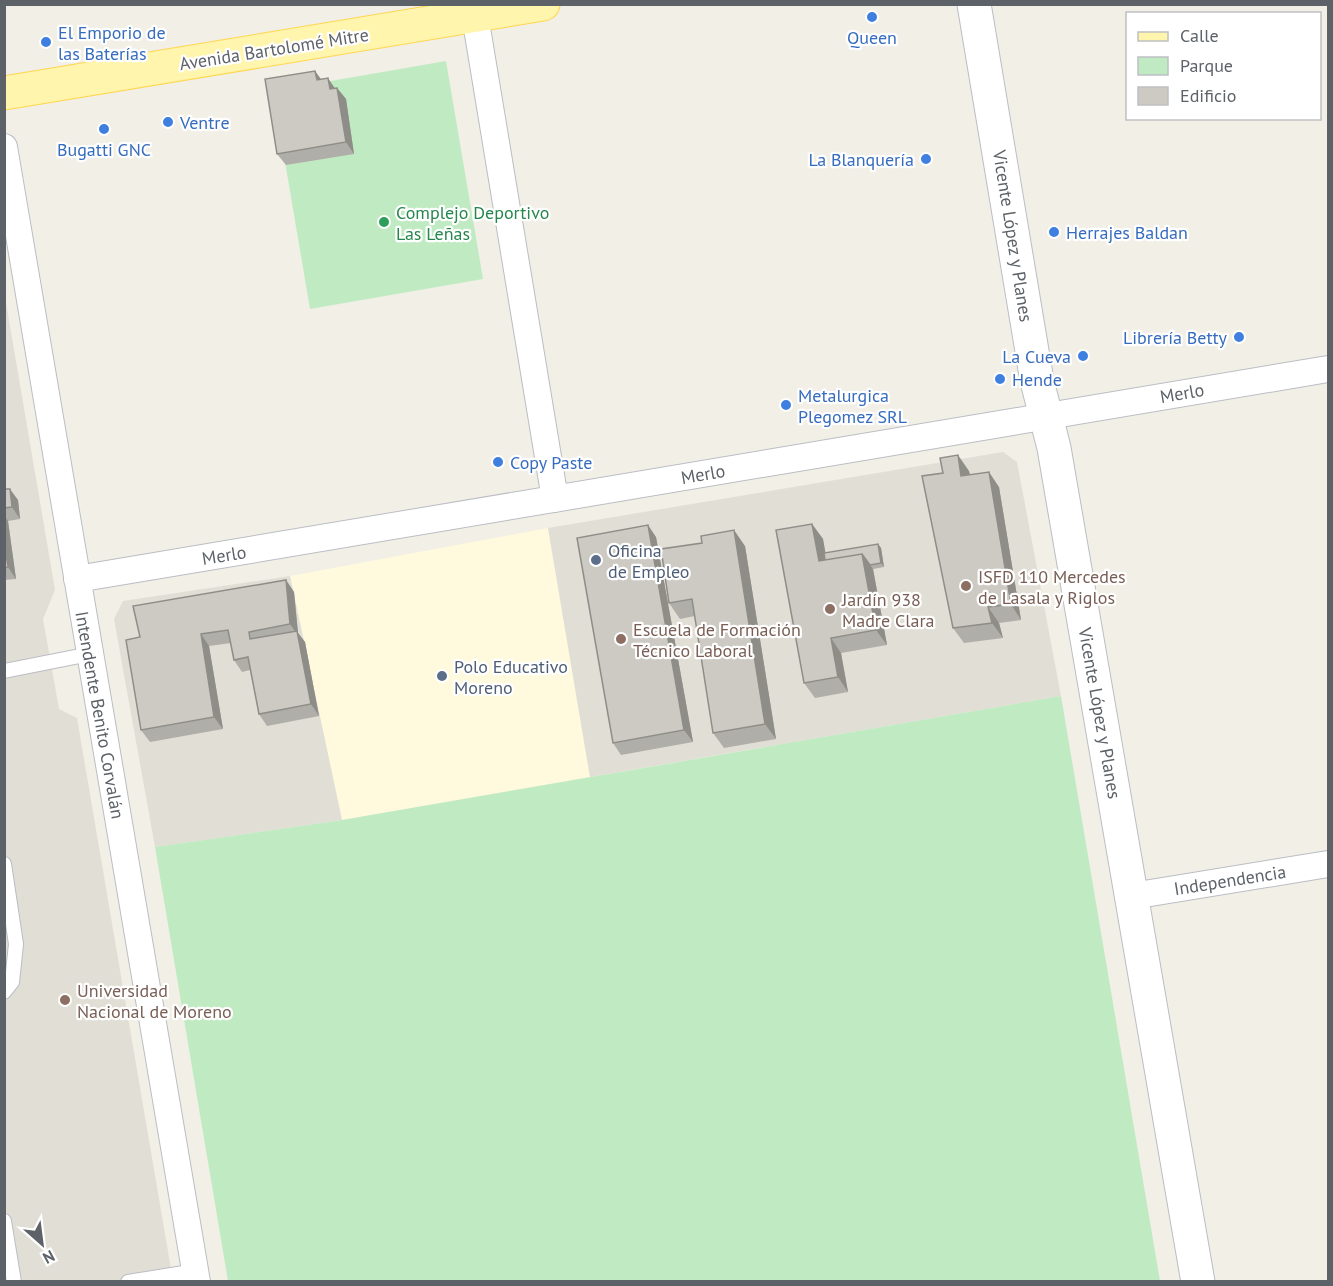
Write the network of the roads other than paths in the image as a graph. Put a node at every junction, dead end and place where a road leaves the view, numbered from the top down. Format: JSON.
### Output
{"nodes":[{"id":1,"x":543,"y":4,"type":"edge"},
{"id":2,"x":974,"y":4,"type":"edge"},
{"id":3,"x":474,"y":10,"type":"edge"},
{"id":4,"x":4,"y":93,"type":"edge"},
{"id":5,"x":4,"y":147,"type":"edge"},
{"id":6,"x":1329,"y":369,"type":"edge"},
{"id":7,"x":1046,"y":416,"type":"junction"},
{"id":8,"x":555,"y":499,"type":"junction"},
{"id":9,"x":77,"y":579,"type":"junction"},
{"id":10,"x":90,"y":654,"type":"junction"},
{"id":11,"x":4,"y":671,"type":"edge"},
{"id":12,"x":4,"y":864,"type":"edge"},
{"id":13,"x":1329,"y":864,"type":"edge"},
{"id":14,"x":1132,"y":896,"type":"junction"},
{"id":15,"x":4,"y":992,"type":"edge"},
{"id":16,"x":4,"y":1221,"type":"edge"},
{"id":17,"x":196,"y":1276,"type":"edge"},
{"id":18,"x":14,"y":1281,"type":"edge"},
{"id":19,"x":128,"y":1281,"type":"edge"},
{"id":20,"x":1198,"y":1281,"type":"edge"}],
"edges":[{"from":1,"to":3,"type":"main road","name":"Avenida Bartolomé Mitre"},
{"from":2,"to":7,"type":"street","name":"Vicente López y Planes"},
{"from":3,"to":4,"type":"main road","name":"Avenida Bartolomé Mitre"},
{"from":3,"to":8,"type":"street"},
{"from":5,"to":9,"type":"street","name":"Intendente Benito Corvalán"},
{"from":6,"to":7,"type":"street","name":"Merlo"},
{"from":7,"to":8,"type":"street","name":"Merlo"},
{"from":7,"to":14,"type":"street","name":"Vicente López y Planes"},
{"from":8,"to":9,"type":"street","name":"Merlo"},
{"from":9,"to":10,"type":"street","name":"Intendente Benito Corvalán"},
{"from":10,"to":11,"type":"lane"},
{"from":10,"to":17,"type":"street","name":"Intendente Benito Corvalán"},
{"from":12,"to":15,"type":"lane"},
{"from":13,"to":14,"type":"street","name":"Independencia"},
{"from":14,"to":20,"type":"street","name":"Vicente López y Planes"},
{"from":16,"to":18,"type":"lane"},
{"from":17,"to":19,"type":"lane"}]}
